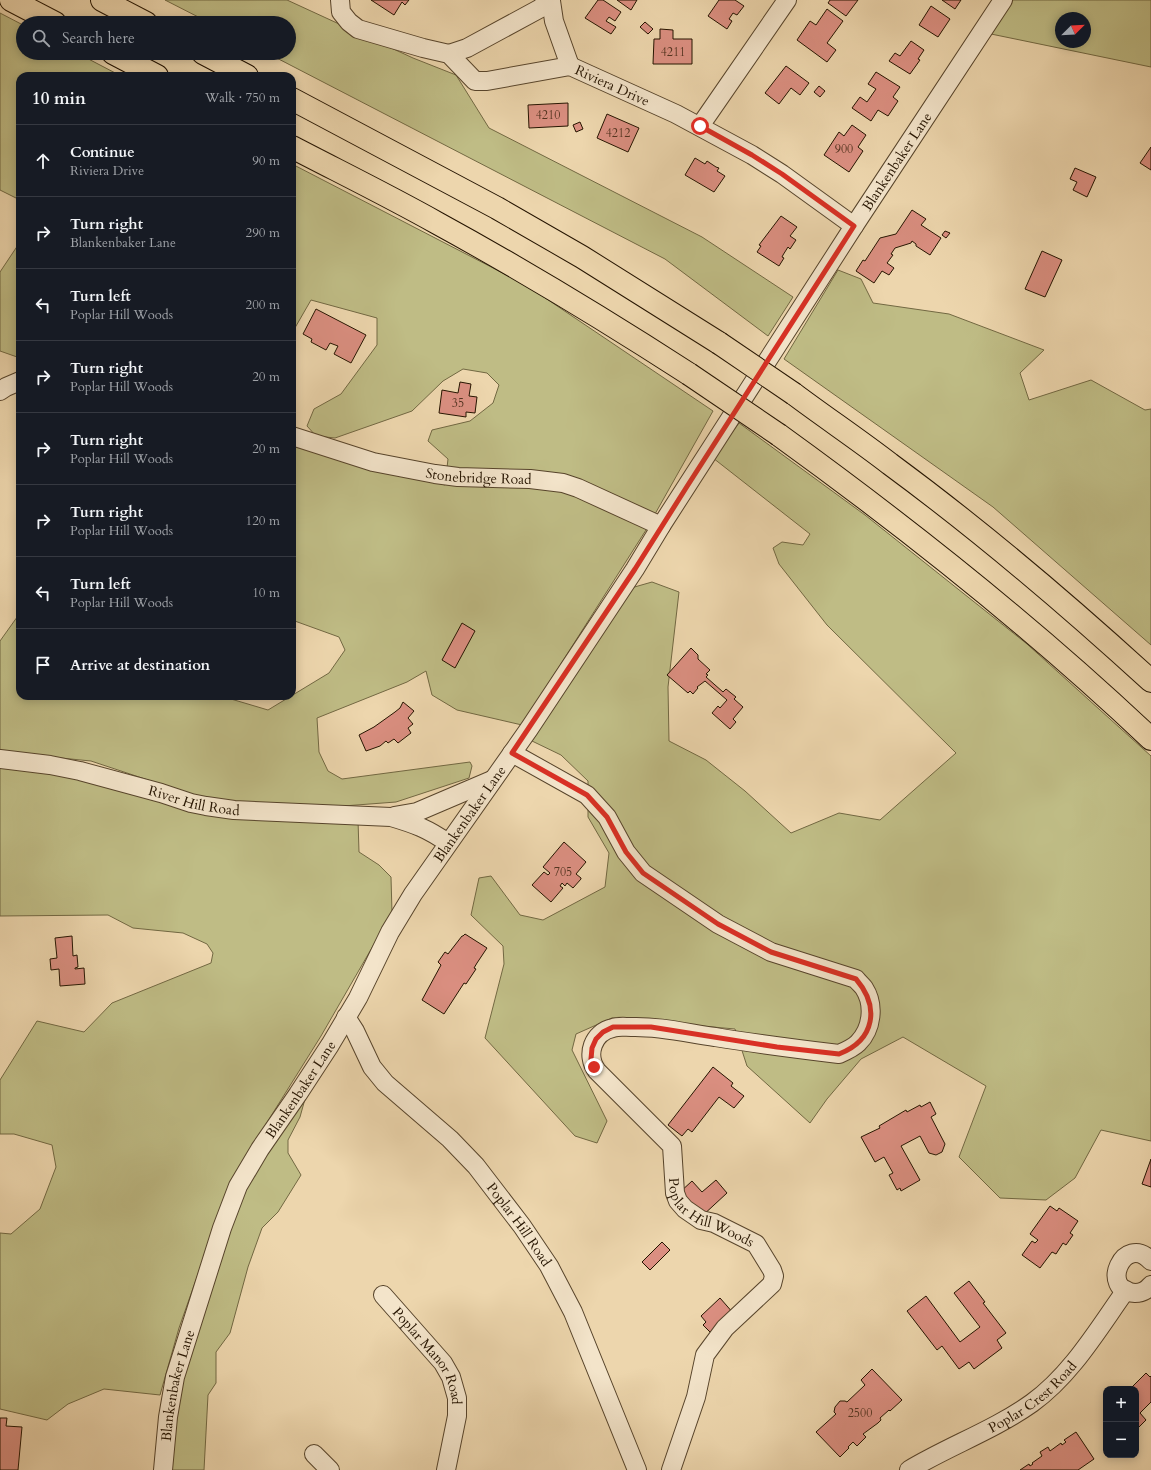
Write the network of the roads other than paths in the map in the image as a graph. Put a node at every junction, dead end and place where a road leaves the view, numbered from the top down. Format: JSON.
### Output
{"nodes":[{"id":1,"x":11,"y":0,"type":"edge"},
{"id":2,"x":102,"y":0,"type":"edge"},
{"id":3,"x":551,"y":0,"type":"edge"},
{"id":4,"x":787,"y":0,"type":"edge"},
{"id":5,"x":1003,"y":0,"type":"edge"},
{"id":6,"x":340,"y":3,"type":"edge"},
{"id":7,"x":42,"y":16,"type":"edge"},
{"id":8,"x":133,"y":16,"type":"edge"},
{"id":9,"x":449,"y":54,"type":"junction"},
{"id":10,"x":126,"y":60,"type":"edge"},
{"id":11,"x":216,"y":60,"type":"edge"},
{"id":12,"x":570,"y":66,"type":"junction"},
{"id":13,"x":149,"y":72,"type":"edge"},
{"id":14,"x":239,"y":72,"type":"edge"},
{"id":15,"x":296,"y":101,"type":"edge"},
{"id":16,"x":700,"y":126,"type":"junction"},
{"id":17,"x":296,"y":149,"type":"edge"},
{"id":18,"x":854,"y":226,"type":"junction"},
{"id":19,"x":16,"y":383,"type":"edge"},
{"id":20,"x":0,"y":391,"type":"edge"},
{"id":21,"x":296,"y":437,"type":"edge"},
{"id":22,"x":661,"y":526,"type":"junction"},
{"id":23,"x":1151,"y":681,"type":"edge"},
{"id":24,"x":1151,"y":738,"type":"edge"},
{"id":25,"x":512,"y":753,"type":"junction"},
{"id":26,"x":0,"y":759,"type":"edge"},
{"id":27,"x":493,"y":779,"type":"junction"},
{"id":28,"x":392,"y":817,"type":"junction"},
{"id":29,"x":448,"y":842,"type":"junction"},
{"id":30,"x":346,"y":1017,"type":"junction"},
{"id":31,"x":1151,"y":1262,"type":"edge"},
{"id":32,"x":1151,"y":1285,"type":"edge"},
{"id":33,"x":1126,"y":1290,"type":"junction"},
{"id":34,"x":383,"y":1295,"type":"dead end"},
{"id":35,"x":314,"y":1454,"type":"dead end"},
{"id":36,"x":163,"y":1470,"type":"edge"},
{"id":37,"x":330,"y":1470,"type":"edge"},
{"id":38,"x":446,"y":1470,"type":"edge"},
{"id":39,"x":637,"y":1470,"type":"edge"},
{"id":40,"x":671,"y":1470,"type":"edge"},
{"id":41,"x":909,"y":1470,"type":"edge"}],
"edges":[{"from":1,"to":7,"type":"highway"},
{"from":2,"to":8,"type":"highway"},
{"from":3,"to":9,"type":"street"},
{"from":3,"to":12,"type":"street"},
{"from":4,"to":16,"type":"street"},
{"from":5,"to":18,"type":"street","name":"Blankenbaker Lane"},
{"from":6,"to":9,"type":"street"},
{"from":9,"to":12,"type":"street","name":"Riviera Drive"},
{"from":10,"to":13,"type":"highway"},
{"from":11,"to":14,"type":"highway"},
{"from":12,"to":16,"type":"street","name":"Riviera Drive"},
{"from":15,"to":23,"type":"highway","bridge":true},
{"from":16,"to":18,"type":"street","name":"Riviera Drive"},
{"from":17,"to":24,"type":"highway","bridge":true},
{"from":18,"to":22,"type":"street","name":"Blankenbaker Lane"},
{"from":19,"to":20,"type":"street"},
{"from":21,"to":22,"type":"street","name":"Stonebridge Road"},
{"from":22,"to":25,"type":"street","name":"Blankenbaker Lane"},
{"from":25,"to":27,"type":"street","name":"Blankenbaker Lane"},
{"from":25,"to":40,"type":"street","name":"Poplar Hill Woods"},
{"from":26,"to":28,"type":"street","name":"River Hill Road"},
{"from":27,"to":28,"type":"street","name":"River Hill Road"},
{"from":27,"to":29,"type":"street","name":"Blankenbaker Lane"},
{"from":28,"to":29,"type":"street","name":"River Hill Road"},
{"from":29,"to":30,"type":"street","name":"Blankenbaker Lane"},
{"from":30,"to":36,"type":"street","name":"Blankenbaker Lane"},
{"from":30,"to":39,"type":"street","name":"Poplar Hill Road"},
{"from":31,"to":33,"type":"street"},
{"from":32,"to":33,"type":"street"},
{"from":33,"to":41,"type":"street","name":"Poplar Crest Road"},
{"from":34,"to":38,"type":"street","name":"Poplar Manor Road"},
{"from":35,"to":37,"type":"street"}]}
